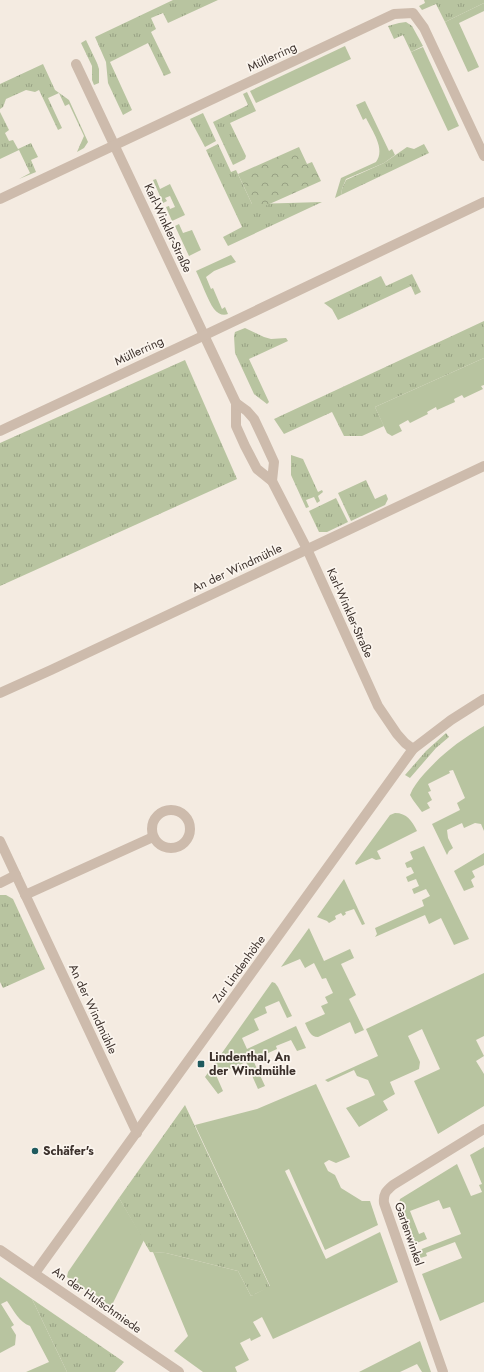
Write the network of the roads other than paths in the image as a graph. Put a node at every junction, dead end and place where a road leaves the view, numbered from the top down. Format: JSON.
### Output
{"nodes":[{"id":1,"x":76,"y":64,"type":"dead end"},
{"id":2,"x":115,"y":144,"type":"junction"},
{"id":3,"x":484,"y":156,"type":"edge"},
{"id":4,"x":0,"y":199,"type":"edge"},
{"id":5,"x":484,"y":202,"type":"edge"},
{"id":6,"x":205,"y":335,"type":"junction"},
{"id":7,"x":236,"y":403,"type":"junction"},
{"id":8,"x":0,"y":430,"type":"edge"},
{"id":9,"x":484,"y":466,"type":"edge"},
{"id":10,"x":272,"y":481,"type":"junction"},
{"id":11,"x":307,"y":549,"type":"junction"},
{"id":12,"x":0,"y":693,"type":"edge"},
{"id":13,"x":484,"y":700,"type":"edge"},
{"id":14,"x":413,"y":749,"type":"junction"},
{"id":15,"x":153,"y":837,"type":"dead end"},
{"id":16,"x":0,"y":841,"type":"edge"},
{"id":17,"x":16,"y":875,"type":"junction"},
{"id":18,"x":0,"y":883,"type":"edge"},
{"id":19,"x":26,"y":895,"type":"junction"},
{"id":20,"x":484,"y":1129,"type":"edge"},
{"id":21,"x":137,"y":1133,"type":"junction"},
{"id":22,"x":0,"y":1250,"type":"edge"},
{"id":23,"x":35,"y":1273,"type":"junction"},
{"id":24,"x":179,"y":1372,"type":"edge"},
{"id":25,"x":443,"y":1372,"type":"edge"}],
"edges":[{"from":1,"to":2,"type":"street","name":"Karl-Winkler-Straße"},
{"from":2,"to":3,"type":"street","name":"Müllerring"},
{"from":2,"to":4,"type":"street","name":"Müllerring"},
{"from":2,"to":6,"type":"street","name":"Karl-Winkler-Straße"},
{"from":5,"to":6,"type":"street","name":"Müllerring"},
{"from":6,"to":7,"type":"street","name":"Karl-Winkler-Straße"},
{"from":6,"to":8,"type":"street","name":"Müllerring"},
{"from":7,"to":10,"type":"street","name":"Karl-Winkler-Straße"},
{"from":7,"to":10,"type":"street","name":"Karl-Winkler-Straße"},
{"from":9,"to":11,"type":"street","name":"An der Windmühle"},
{"from":10,"to":11,"type":"street","name":"Karl-Winkler-Straße"},
{"from":11,"to":12,"type":"street","name":"An der Windmühle"},
{"from":11,"to":14,"type":"street","name":"Karl-Winkler-Straße"},
{"from":13,"to":14,"type":"street","name":"Zur Lindenhöhe"},
{"from":14,"to":21,"type":"street","name":"Zur Lindenhöhe"},
{"from":15,"to":19,"type":"street"},
{"from":16,"to":17,"type":"street","name":"An der Windmühle"},
{"from":17,"to":18,"type":"street"},
{"from":17,"to":19,"type":"street","name":"An der Windmühle"},
{"from":19,"to":21,"type":"street","name":"An der Windmühle"},
{"from":20,"to":25,"type":"street","name":"Gartenwinkel"},
{"from":21,"to":23,"type":"street","name":"Zur Lindenhöhe"},
{"from":22,"to":23,"type":"street","name":"An der Hufschmiede"},
{"from":23,"to":24,"type":"street","name":"An der Hufschmiede"}]}
